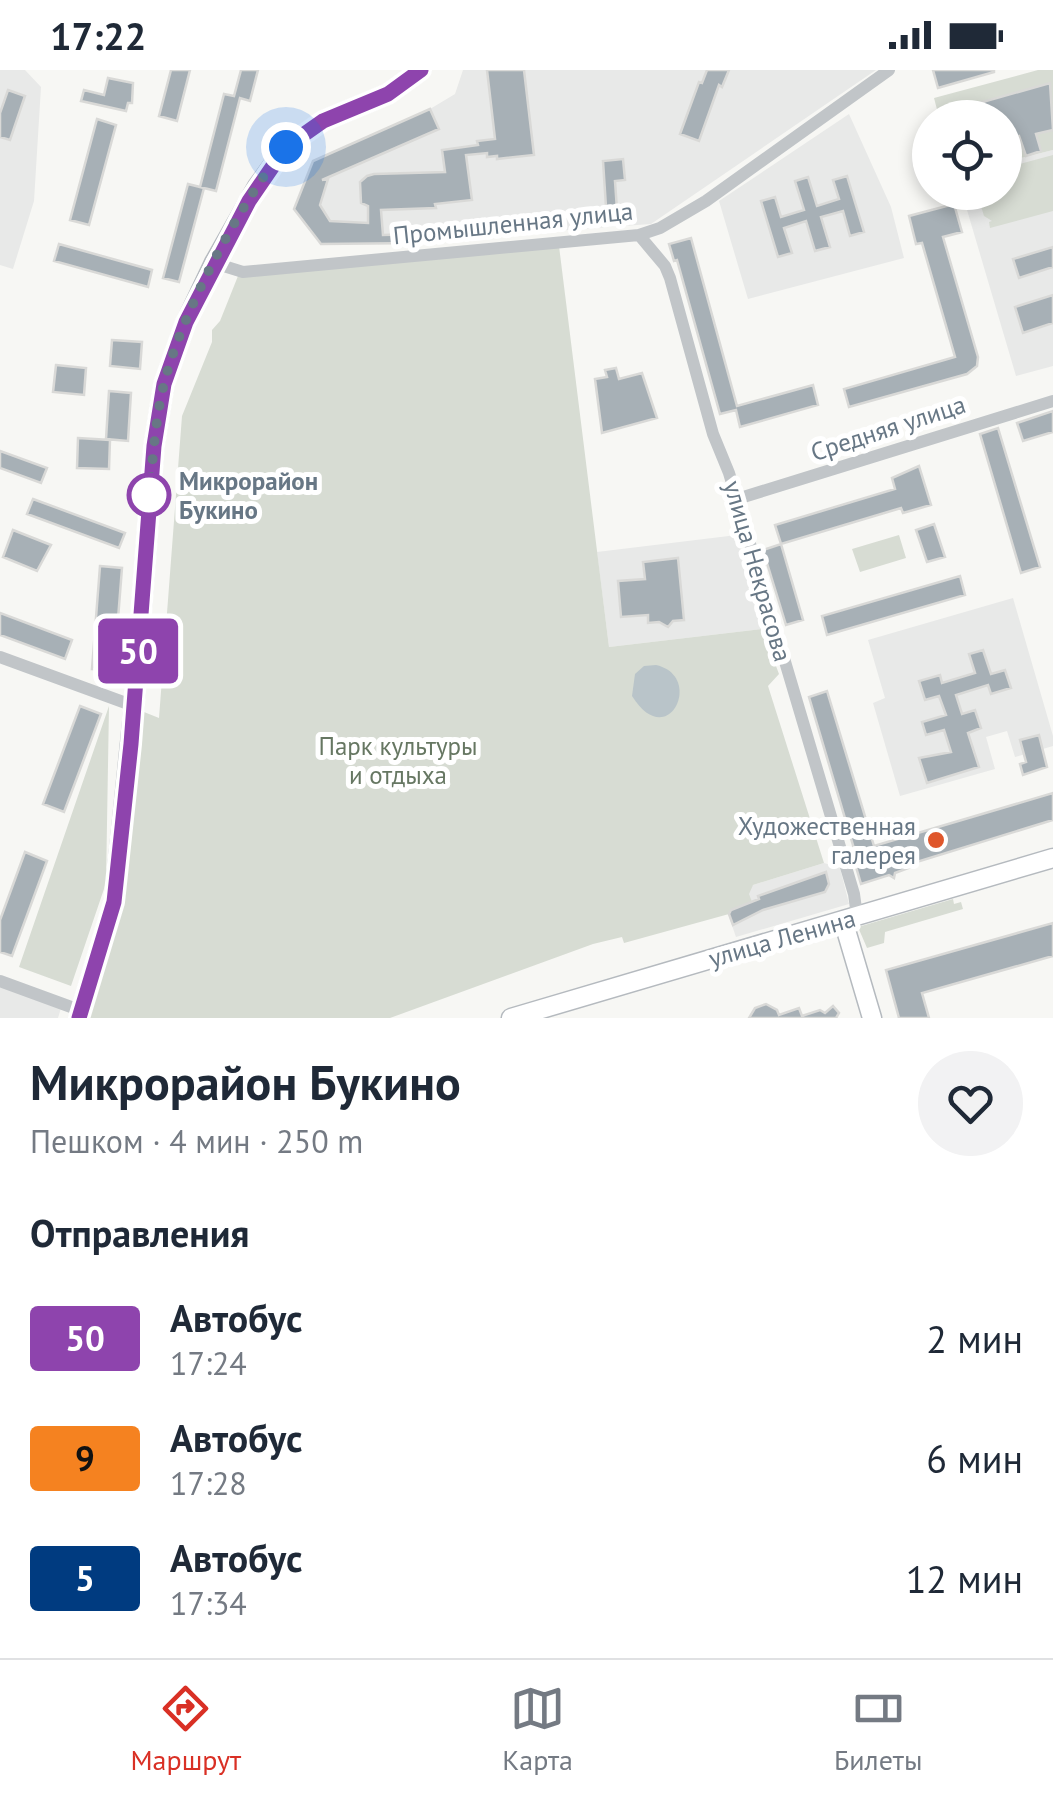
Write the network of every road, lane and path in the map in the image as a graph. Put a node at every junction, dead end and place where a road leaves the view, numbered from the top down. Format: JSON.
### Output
{"nodes":[{"id":1,"x":421,"y":70,"type":"edge"},
{"id":2,"x":889,"y":70,"type":"edge"},
{"id":3,"x":639,"y":235,"type":"junction"},
{"id":4,"x":214,"y":263,"type":"junction"},
{"id":5,"x":1053,"y":401,"type":"edge"},
{"id":6,"x":737,"y":499,"type":"junction"},
{"id":7,"x":0,"y":657,"type":"edge"},
{"id":8,"x":134,"y":706,"type":"junction"},
{"id":9,"x":1053,"y":858,"type":"edge"},
{"id":10,"x":850,"y":918,"type":"junction"},
{"id":11,"x":0,"y":981,"type":"edge"},
{"id":12,"x":80,"y":1014,"type":"edge"},
{"id":13,"x":511,"y":1018,"type":"edge"},
{"id":14,"x":872,"y":1018,"type":"edge"}],
"edges":[{"from":1,"to":4,"type":"main road"},
{"from":2,"to":3,"type":"street","name":"Промышленная улица"},
{"from":3,"to":4,"type":"street","name":"Промышленная улица"},
{"from":3,"to":6,"type":"street","name":"улица Некрасова"},
{"from":4,"to":8,"type":"main road"},
{"from":5,"to":6,"type":"street","name":"Средняя улица"},
{"from":6,"to":10,"type":"street","name":"улица Некрасова"},
{"from":7,"to":8,"type":"street"},
{"from":8,"to":12,"type":"main road"},
{"from":9,"to":10,"type":"main road","name":"улица Ленина"},
{"from":10,"to":13,"type":"main road","name":"улица Ленина"},
{"from":10,"to":14,"type":"main road","name":"улица Некрасова"},
{"from":11,"to":12,"type":"street"}]}
